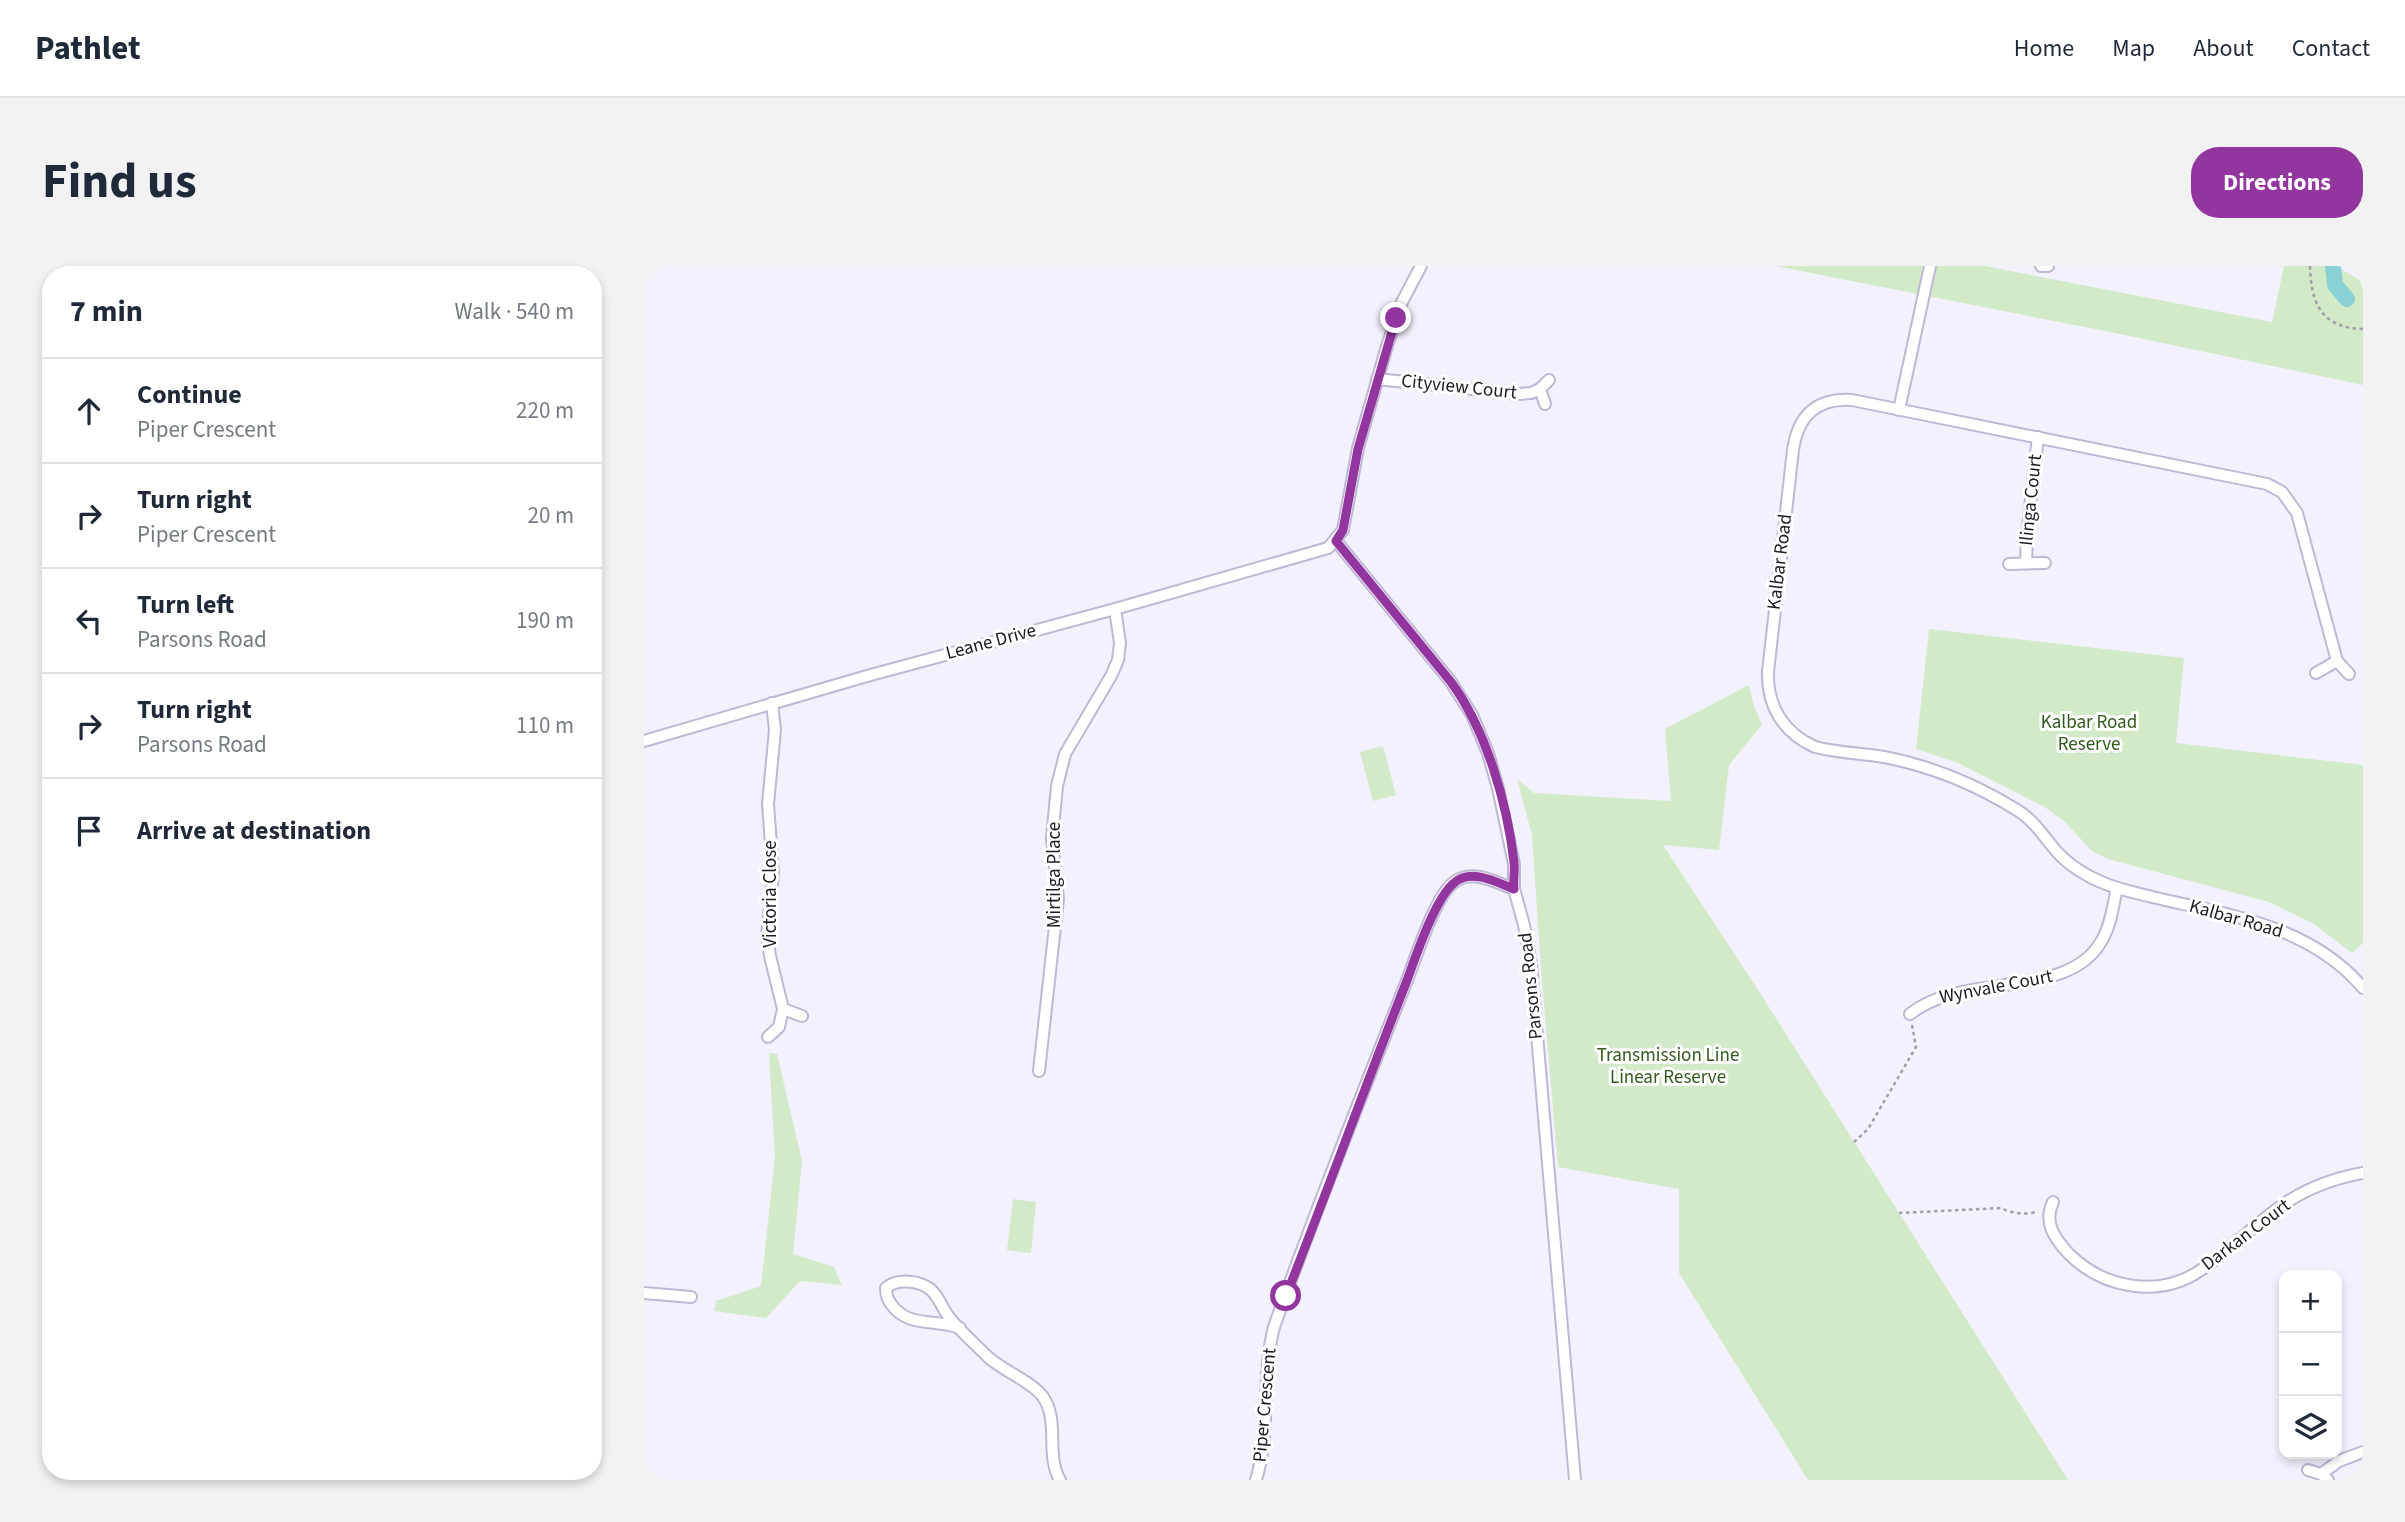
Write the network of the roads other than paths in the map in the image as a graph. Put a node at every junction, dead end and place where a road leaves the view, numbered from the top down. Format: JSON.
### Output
{"nodes":[{"id":1,"x":1421,"y":266,"type":"edge"},
{"id":2,"x":1930,"y":266,"type":"edge"},
{"id":3,"x":2041,"y":266,"type":"edge"},
{"id":4,"x":2048,"y":266,"type":"edge"},
{"id":5,"x":1377,"y":379,"type":"junction"},
{"id":6,"x":1549,"y":380,"type":"dead end"},
{"id":7,"x":1540,"y":389,"type":"junction"},
{"id":8,"x":1545,"y":404,"type":"dead end"},
{"id":9,"x":1899,"y":410,"type":"junction"},
{"id":10,"x":2038,"y":437,"type":"junction"},
{"id":11,"x":1336,"y":541,"type":"junction"},
{"id":12,"x":2026,"y":563,"type":"junction"},
{"id":13,"x":2045,"y":563,"type":"dead end"},
{"id":14,"x":2009,"y":564,"type":"dead end"},
{"id":15,"x":1115,"y":609,"type":"junction"},
{"id":16,"x":2337,"y":661,"type":"junction"},
{"id":17,"x":2316,"y":673,"type":"dead end"},
{"id":18,"x":2349,"y":674,"type":"dead end"},
{"id":19,"x":772,"y":703,"type":"junction"},
{"id":20,"x":644,"y":741,"type":"edge"},
{"id":21,"x":2117,"y":888,"type":"junction"},
{"id":22,"x":1514,"y":889,"type":"junction"},
{"id":23,"x":2363,"y":988,"type":"edge"},
{"id":24,"x":783,"y":1009,"type":"junction"},
{"id":25,"x":1910,"y":1014,"type":"road end"},
{"id":26,"x":802,"y":1016,"type":"dead end"},
{"id":27,"x":768,"y":1037,"type":"dead end"},
{"id":28,"x":1038,"y":1071,"type":"dead end"},
{"id":29,"x":2363,"y":1173,"type":"edge"},
{"id":30,"x":2053,"y":1202,"type":"road end"},
{"id":31,"x":644,"y":1293,"type":"edge"},
{"id":32,"x":691,"y":1297,"type":"dead end"},
{"id":33,"x":960,"y":1328,"type":"junction"},
{"id":34,"x":2363,"y":1452,"type":"edge"},
{"id":35,"x":2308,"y":1470,"type":"dead end"},
{"id":36,"x":2325,"y":1477,"type":"edge"},
{"id":37,"x":1060,"y":1480,"type":"edge"},
{"id":38,"x":1256,"y":1480,"type":"edge"},
{"id":39,"x":1575,"y":1480,"type":"edge"}],
"edges":[{"from":1,"to":5,"type":"street"},
{"from":2,"to":9,"type":"street"},
{"from":3,"to":4,"type":"street"},
{"from":5,"to":7,"type":"street","name":"Cityview Court"},
{"from":5,"to":11,"type":"street"},
{"from":6,"to":7,"type":"street"},
{"from":7,"to":8,"type":"street"},
{"from":9,"to":10,"type":"street","name":"Kalbar Road"},
{"from":9,"to":21,"type":"street","name":"Kalbar Road"},
{"from":10,"to":12,"type":"street","name":"Ilinga Court"},
{"from":10,"to":16,"type":"street","name":"Kalbar Road"},
{"from":11,"to":15,"type":"street","name":"Leane Drive"},
{"from":11,"to":22,"type":"street","name":"Parsons Road"},
{"from":12,"to":13,"type":"street"},
{"from":12,"to":14,"type":"street"},
{"from":15,"to":19,"type":"street","name":"Leane Drive"},
{"from":15,"to":28,"type":"street","name":"Mirtilga Place"},
{"from":16,"to":17,"type":"street"},
{"from":16,"to":18,"type":"street"},
{"from":19,"to":20,"type":"street","name":"Leane Drive"},
{"from":19,"to":24,"type":"street","name":"Victoria Close"},
{"from":21,"to":23,"type":"street","name":"Kalbar Road"},
{"from":21,"to":25,"type":"street","name":"Wynvale Court"},
{"from":22,"to":38,"type":"street","name":"Piper Crescent"},
{"from":22,"to":39,"type":"street","name":"Parsons Road"},
{"from":24,"to":26,"type":"street"},
{"from":24,"to":27,"type":"street"},
{"from":29,"to":30,"type":"street","name":"Darkan Court"},
{"from":31,"to":32,"type":"street"},
{"from":33,"to":33,"type":"street"},
{"from":33,"to":37,"type":"street"},
{"from":34,"to":36,"type":"street"},
{"from":35,"to":36,"type":"street"}]}
